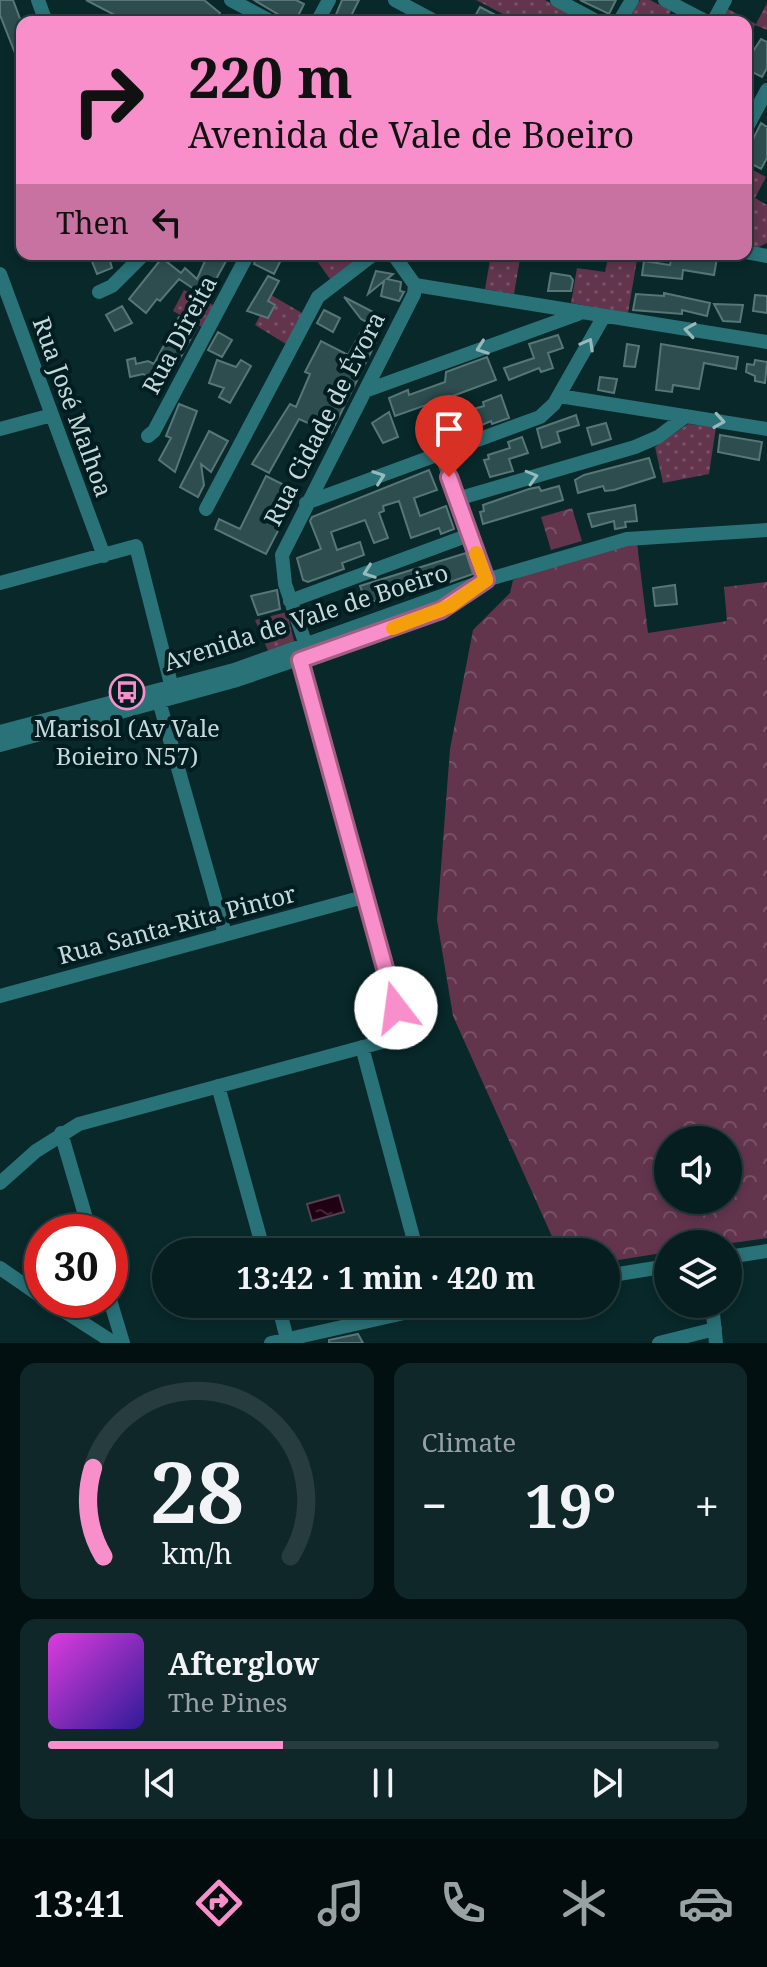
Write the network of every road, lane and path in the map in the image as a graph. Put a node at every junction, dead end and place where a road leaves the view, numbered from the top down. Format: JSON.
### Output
{"nodes":[{"id":1,"x":395,"y":0,"type":"edge"},
{"id":2,"x":557,"y":0,"type":"edge"},
{"id":3,"x":665,"y":0,"type":"edge"},
{"id":4,"x":236,"y":1,"type":"edge"},
{"id":5,"x":262,"y":16,"type":"edge"},
{"id":6,"x":425,"y":16,"type":"edge"},
{"id":7,"x":587,"y":16,"type":"edge"},
{"id":8,"x":698,"y":16,"type":"edge"},
{"id":9,"x":767,"y":90,"type":"edge"},
{"id":10,"x":752,"y":118,"type":"edge"},
{"id":11,"x":135,"y":260,"type":"edge"},
{"id":12,"x":245,"y":260,"type":"edge"},
{"id":13,"x":366,"y":260,"type":"edge"},
{"id":14,"x":397,"y":260,"type":"edge"},
{"id":15,"x":0,"y":276,"type":"edge"},
{"id":16,"x":415,"y":285,"type":"junction"},
{"id":17,"x":99,"y":292,"type":"dead end"},
{"id":18,"x":582,"y":312,"type":"junction"},
{"id":19,"x":604,"y":316,"type":"junction"},
{"id":20,"x":767,"y":342,"type":"edge"},
{"id":21,"x":365,"y":391,"type":"junction"},
{"id":22,"x":559,"y":396,"type":"junction"},
{"id":23,"x":52,"y":415,"type":"junction"},
{"id":24,"x":686,"y":416,"type":"junction"},
{"id":25,"x":0,"y":429,"type":"edge"},
{"id":26,"x":767,"y":429,"type":"edge"},
{"id":27,"x":148,"y":436,"type":"dead end"},
{"id":28,"x":441,"y":454,"type":"junction"},
{"id":29,"x":457,"y":499,"type":"junction"},
{"id":30,"x":306,"y":503,"type":"junction"},
{"id":31,"x":206,"y":509,"type":"dead end"},
{"id":32,"x":767,"y":530,"type":"edge"},
{"id":33,"x":469,"y":535,"type":"junction"},
{"id":34,"x":104,"y":556,"type":"junction"},
{"id":35,"x":486,"y":580,"type":"junction"},
{"id":36,"x":0,"y":583,"type":"edge"},
{"id":37,"x":290,"y":601,"type":"junction"},
{"id":38,"x":303,"y":653,"type":"junction"},
{"id":39,"x":173,"y":691,"type":"junction"},
{"id":40,"x":157,"y":695,"type":"junction"},
{"id":41,"x":0,"y":732,"type":"edge"},
{"id":42,"x":0,"y":745,"type":"edge"},
{"id":43,"x":367,"y":896,"type":"junction"},
{"id":44,"x":225,"y":934,"type":"junction"},
{"id":45,"x":0,"y":996,"type":"edge"},
{"id":46,"x":362,"y":1047,"type":"junction"},
{"id":47,"x":218,"y":1086,"type":"junction"},
{"id":48,"x":61,"y":1133,"type":"junction"},
{"id":49,"x":0,"y":1183,"type":"edge"},
{"id":50,"x":85,"y":1214,"type":"edge"},
{"id":51,"x":260,"y":1238,"type":"edge"},
{"id":52,"x":413,"y":1238,"type":"edge"},
{"id":53,"x":767,"y":1251,"type":"edge"},
{"id":54,"x":742,"y":1255,"type":"edge"},
{"id":55,"x":0,"y":1268,"type":"edge"},
{"id":56,"x":654,"y":1268,"type":"edge"},
{"id":57,"x":620,"y":1274,"type":"edge"},
{"id":58,"x":24,"y":1285,"type":"edge"},
{"id":59,"x":75,"y":1318,"type":"edge"},
{"id":60,"x":115,"y":1318,"type":"edge"},
{"id":61,"x":284,"y":1318,"type":"edge"},
{"id":62,"x":384,"y":1318,"type":"edge"},
{"id":63,"x":715,"y":1336,"type":"edge"},
{"id":64,"x":293,"y":1341,"type":"edge"},
{"id":65,"x":114,"y":1343,"type":"edge"},
{"id":66,"x":123,"y":1343,"type":"edge"},
{"id":67,"x":271,"y":1343,"type":"edge"},
{"id":68,"x":659,"y":1343,"type":"edge"}],
"edges":[{"from":1,"to":6,"type":"street"},
{"from":2,"to":7,"type":"street"},
{"from":3,"to":8,"type":"street"},
{"from":4,"to":5,"type":"street"},
{"from":9,"to":10,"type":"street"},
{"from":11,"to":17,"type":"street"},
{"from":12,"to":27,"type":"street","name":"Rua Direita"},
{"from":13,"to":31,"type":"street"},
{"from":14,"to":16,"type":"street"},
{"from":15,"to":23,"type":"street","name":"Rua José Malhoa"},
{"from":16,"to":18,"type":"street"},
{"from":16,"to":21,"type":"street","name":"Rua Cidade de Évora"},
{"from":18,"to":19,"type":"street"},
{"from":18,"to":21,"type":"street","one_way":true},
{"from":20,"to":19,"type":"street","one_way":true},
{"from":22,"to":19,"type":"street","one_way":true},
{"from":21,"to":30,"type":"street","name":"Rua Cidade de Évora"},
{"from":22,"to":24,"type":"street"},
{"from":22,"to":28,"type":"street"},
{"from":23,"to":25,"type":"street"},
{"from":23,"to":34,"type":"street","name":"Rua José Malhoa"},
{"from":24,"to":26,"type":"street","one_way":true},
{"from":29,"to":24,"type":"street","one_way":true},
{"from":28,"to":29,"type":"street"},
{"from":30,"to":28,"type":"street","one_way":true},
{"from":29,"to":33,"type":"street"},
{"from":30,"to":37,"type":"street","name":"Rua Cidade de Évora"},
{"from":32,"to":35,"type":"street","name":"Avenida de Vale de Boeiro"},
{"from":33,"to":35,"type":"street"},
{"from":33,"to":37,"type":"street","one_way":true},
{"from":34,"to":36,"type":"street"},
{"from":34,"to":39,"type":"street"},
{"from":35,"to":38,"type":"street","name":"Avenida de Vale de Boeiro"},
{"from":37,"to":38,"type":"street","name":"Rua Cidade de Évora"},
{"from":38,"to":39,"type":"street","name":"Avenida de Vale de Boeiro"},
{"from":38,"to":43,"type":"street","name":"Rua Cidade de Évora"},
{"from":39,"to":40,"type":"street","name":"Avenida de Vale de Boeiro"},
{"from":40,"to":41,"type":"street","name":"Avenida de Vale de Boeiro"},
{"from":40,"to":42,"type":"street","name":"Avenida de Vale de Boeiro"},
{"from":40,"to":44,"type":"street"},
{"from":43,"to":44,"type":"street","name":"Rua Santa-Rita Pintor"},
{"from":43,"to":46,"type":"street","name":"Rua Cidade de Évora"},
{"from":44,"to":45,"type":"street","name":"Rua Santa-Rita Pintor"},
{"from":46,"to":47,"type":"street"},
{"from":46,"to":52,"type":"street"},
{"from":47,"to":48,"type":"street"},
{"from":47,"to":51,"type":"street"},
{"from":48,"to":49,"type":"street"},
{"from":48,"to":50,"type":"street"},
{"from":53,"to":54,"type":"street"},
{"from":55,"to":58,"type":"street"},
{"from":56,"to":57,"type":"street"},
{"from":59,"to":65,"type":"street"},
{"from":60,"to":66,"type":"street"},
{"from":61,"to":64,"type":"street"},
{"from":62,"to":64,"type":"street"},
{"from":63,"to":68,"type":"street"},
{"from":64,"to":67,"type":"street"}]}
